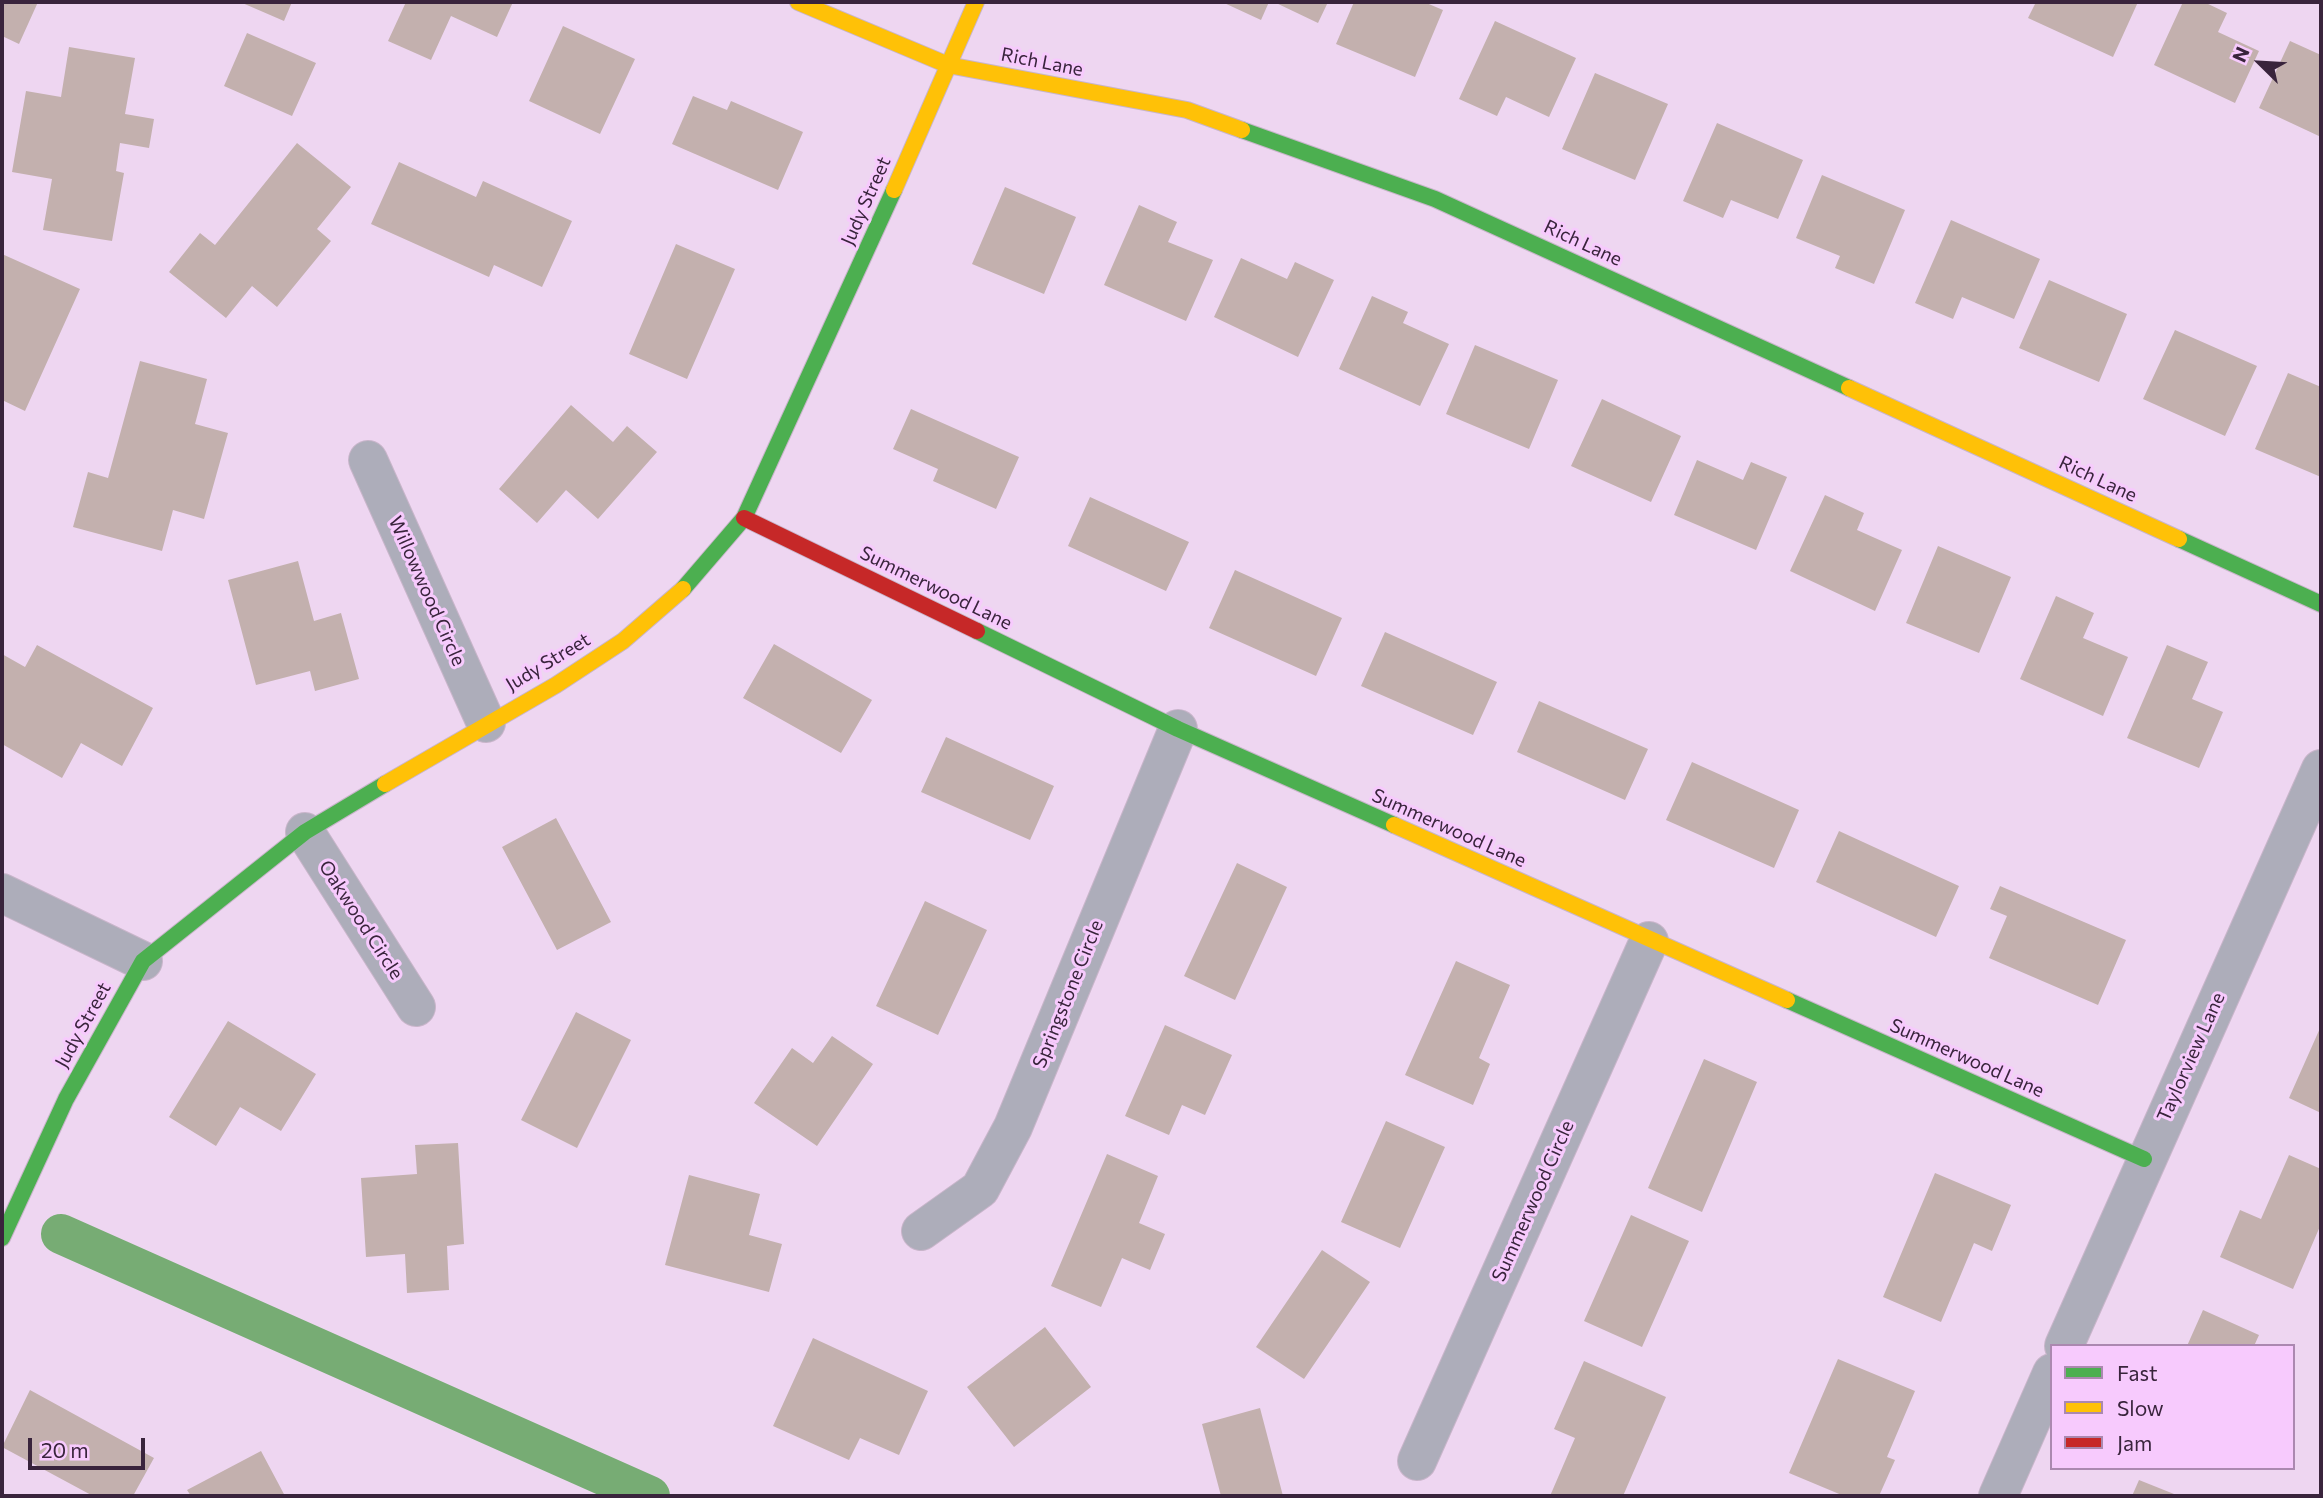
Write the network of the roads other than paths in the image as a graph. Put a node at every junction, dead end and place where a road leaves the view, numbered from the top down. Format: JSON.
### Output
{"nodes":[{"id":1,"x":798,"y":2,"type":"edge"},
{"id":2,"x":976,"y":2,"type":"edge"},
{"id":3,"x":948,"y":65,"type":"junction"},
{"id":4,"x":368,"y":460,"type":"dead end"},
{"id":5,"x":744,"y":518,"type":"junction"},
{"id":6,"x":2321,"y":604,"type":"edge"},
{"id":7,"x":485,"y":723,"type":"junction"},
{"id":8,"x":1178,"y":729,"type":"junction"},
{"id":9,"x":2321,"y":769,"type":"edge"},
{"id":10,"x":305,"y":832,"type":"junction"},
{"id":11,"x":2,"y":893,"type":"edge"},
{"id":12,"x":1649,"y":941,"type":"junction"},
{"id":13,"x":143,"y":961,"type":"junction"},
{"id":14,"x":416,"y":1007,"type":"dead end"},
{"id":15,"x":2144,"y":1159,"type":"junction"},
{"id":16,"x":921,"y":1231,"type":"dead end"},
{"id":17,"x":2,"y":1238,"type":"edge"},
{"id":18,"x":2065,"y":1344,"type":"edge"},
{"id":19,"x":2050,"y":1378,"type":"edge"},
{"id":20,"x":1417,"y":1461,"type":"dead end"},
{"id":21,"x":1998,"y":1496,"type":"edge"}],
"edges":[{"from":1,"to":3,"type":"street","name":"Rich Lane"},
{"from":2,"to":3,"type":"street","name":"Judy Street"},
{"from":3,"to":5,"type":"street","name":"Judy Street"},
{"from":3,"to":6,"type":"street","name":"Rich Lane"},
{"from":4,"to":7,"type":"street","name":"Willowwood Circle"},
{"from":5,"to":7,"type":"street","name":"Judy Street"},
{"from":5,"to":8,"type":"street","name":"Summerwood Lane"},
{"from":7,"to":10,"type":"street","name":"Judy Street"},
{"from":8,"to":12,"type":"street","name":"Summerwood Lane"},
{"from":8,"to":16,"type":"street","name":"Springstone Circle"},
{"from":9,"to":15,"type":"street","name":"Taylorview Lane"},
{"from":10,"to":13,"type":"street","name":"Judy Street"},
{"from":10,"to":14,"type":"street","name":"Oakwood Circle"},
{"from":11,"to":13,"type":"street"},
{"from":12,"to":15,"type":"street","name":"Summerwood Lane"},
{"from":12,"to":20,"type":"street","name":"Summerwood Circle"},
{"from":13,"to":17,"type":"street","name":"Judy Street"},
{"from":15,"to":18,"type":"street","name":"Taylorview Lane"},
{"from":19,"to":21,"type":"street"}]}
